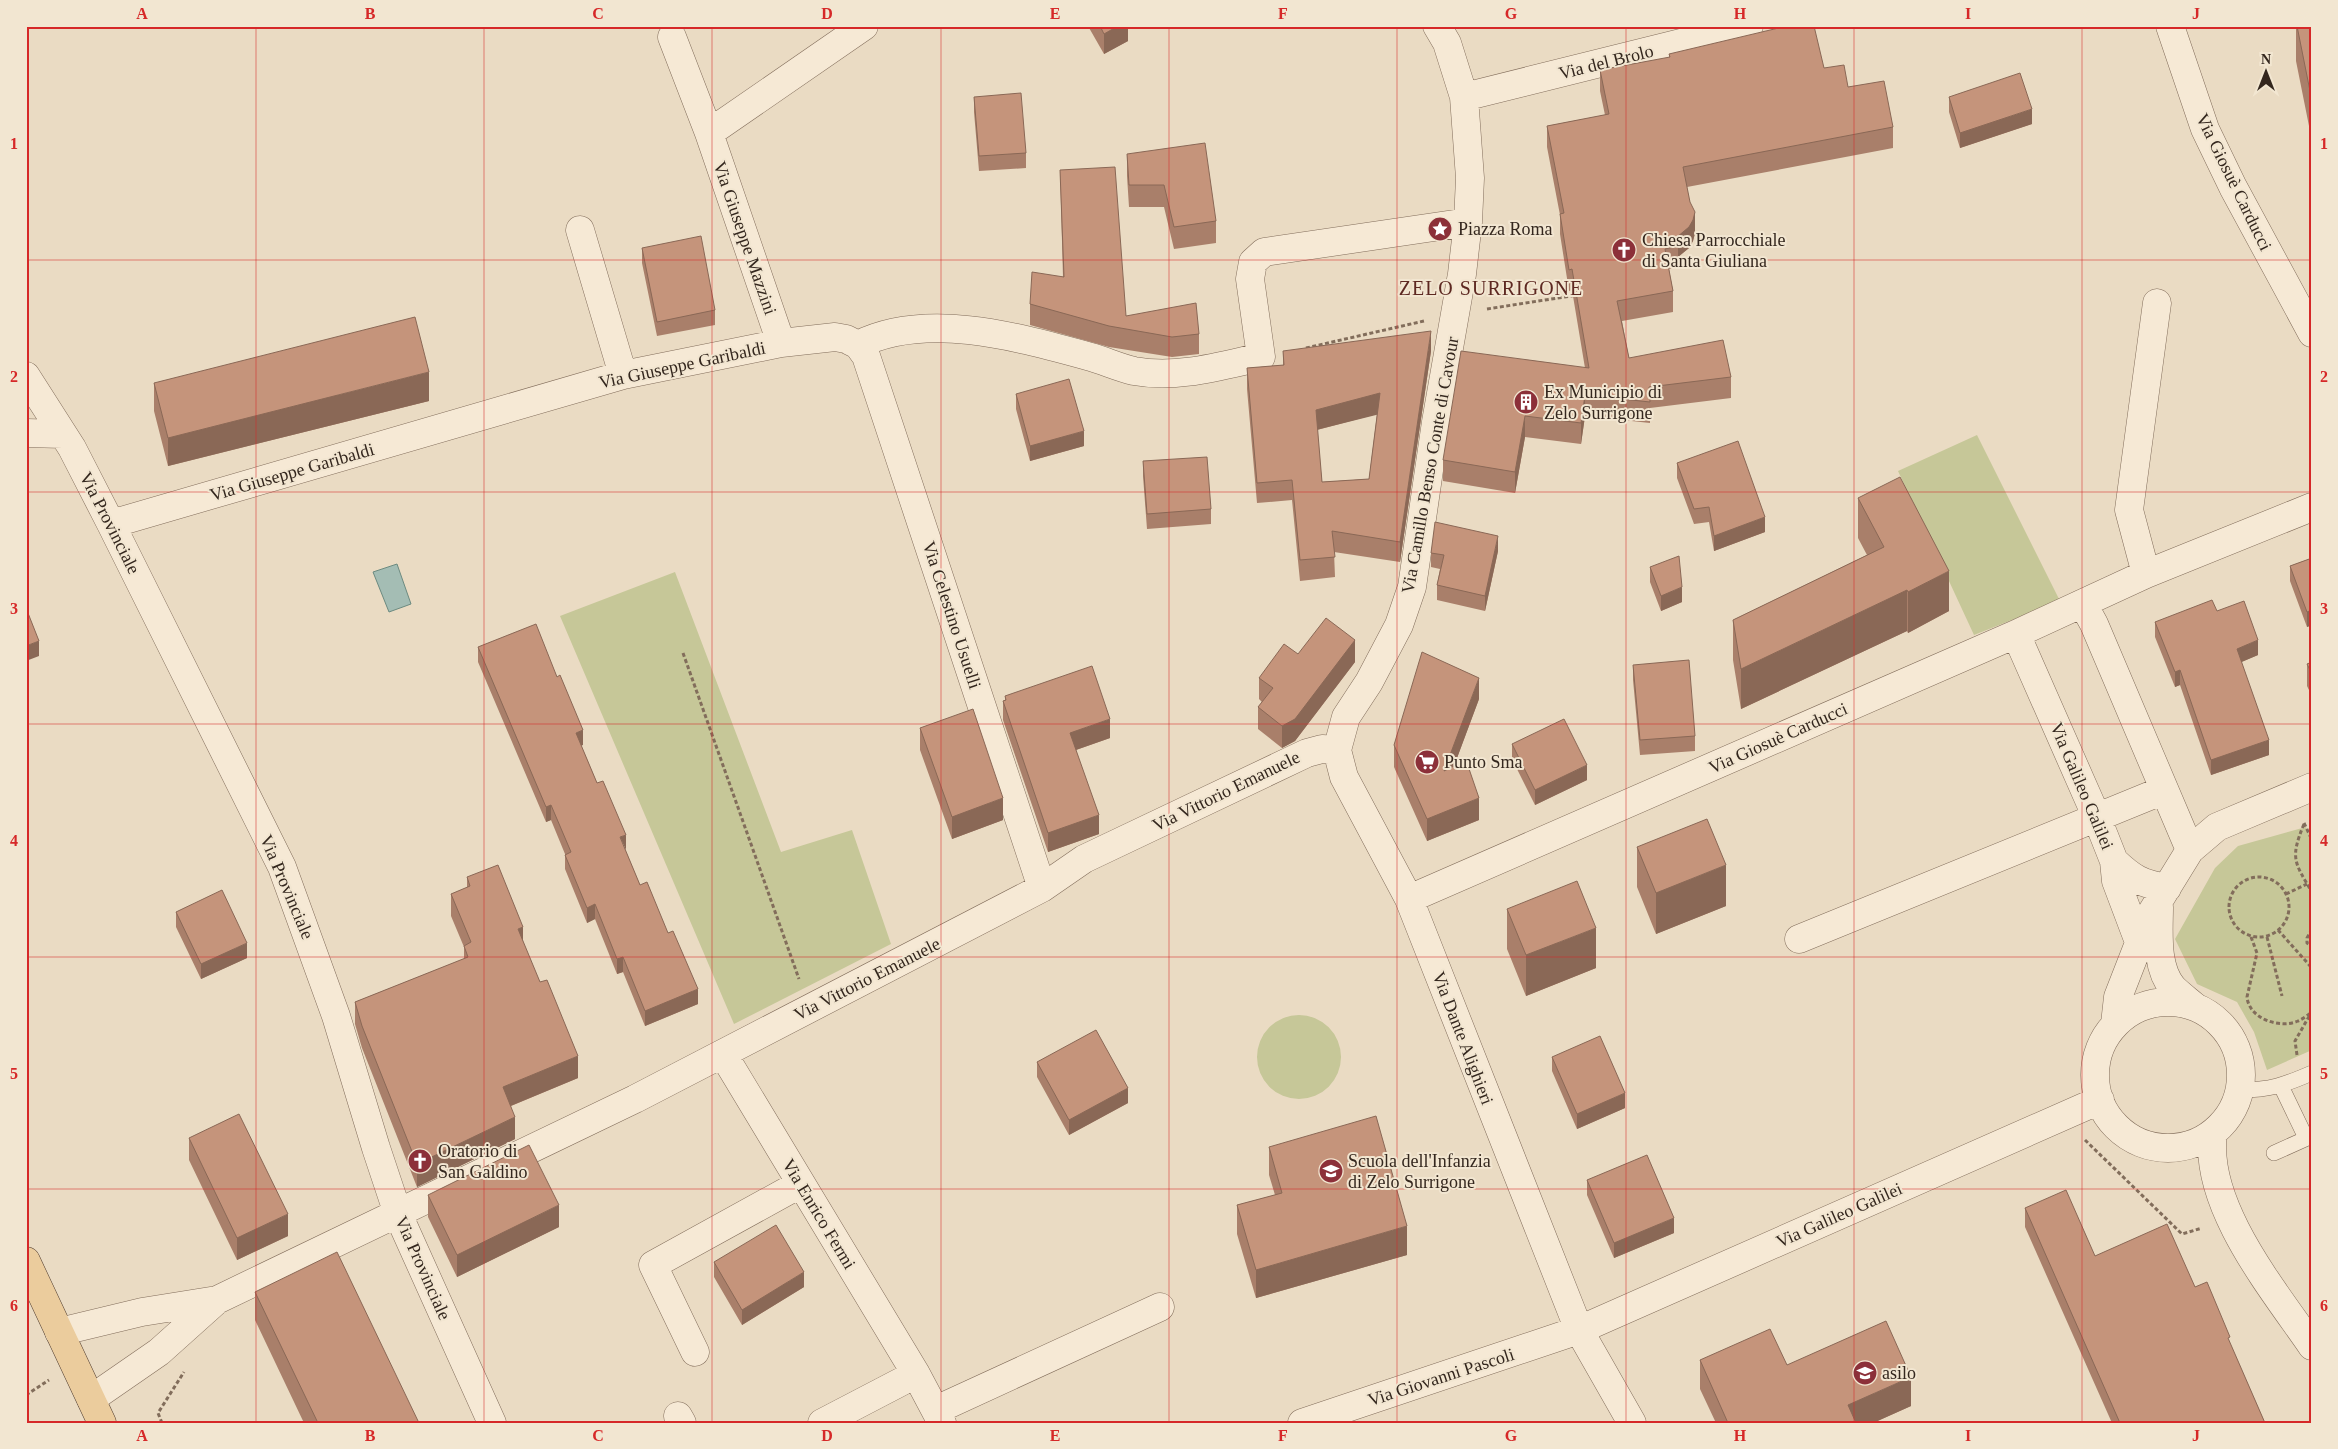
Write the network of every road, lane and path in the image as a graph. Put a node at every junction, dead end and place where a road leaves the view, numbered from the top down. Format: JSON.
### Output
{"nodes":[{"id":1,"x":864,"y":26,"type":"edge"},
{"id":2,"x":1437,"y":26,"type":"edge"},
{"id":3,"x":1748,"y":26,"type":"edge"},
{"id":4,"x":2170,"y":26,"type":"edge"},
{"id":5,"x":672,"y":37,"type":"dead end"},
{"id":6,"x":1464,"y":97,"type":"junction"},
{"id":7,"x":709,"y":133,"type":"junction"},
{"id":8,"x":1468,"y":222,"type":"junction"},
{"id":9,"x":580,"y":230,"type":"dead end"},
{"id":10,"x":1584,"y":294,"type":"edge"},
{"id":11,"x":2157,"y":303,"type":"dead end"},
{"id":12,"x":1456,"y":314,"type":"junction"},
{"id":13,"x":2312,"y":333,"type":"edge"},
{"id":14,"x":781,"y":343,"type":"junction"},
{"id":15,"x":858,"y":345,"type":"junction"},
{"id":16,"x":1262,"y":358,"type":"junction"},
{"id":17,"x":623,"y":375,"type":"junction"},
{"id":18,"x":26,"y":376,"type":"edge"},
{"id":19,"x":26,"y":433,"type":"edge"},
{"id":20,"x":63,"y":434,"type":"junction"},
{"id":21,"x":2312,"y":507,"type":"edge"},
{"id":22,"x":111,"y":524,"type":"junction"},
{"id":23,"x":2146,"y":574,"type":"junction"},
{"id":24,"x":2084,"y":604,"type":"junction"},
{"id":25,"x":2016,"y":634,"type":"junction"},
{"id":26,"x":683,"y":653,"type":"dead end"},
{"id":27,"x":1337,"y":750,"type":"junction"},
{"id":28,"x":2312,"y":787,"type":"edge"},
{"id":29,"x":2164,"y":790,"type":"junction"},
{"id":30,"x":2097,"y":818,"type":"junction"},
{"id":31,"x":2304,"y":824,"type":"dead end"},
{"id":32,"x":2190,"y":850,"type":"junction"},
{"id":33,"x":2114,"y":861,"type":"junction"},
{"id":34,"x":2307,"y":884,"type":"junction"},
{"id":35,"x":1042,"y":888,"type":"junction"},
{"id":36,"x":2312,"y":892,"type":"edge"},
{"id":37,"x":2286,"y":894,"type":"junction"},
{"id":38,"x":2163,"y":895,"type":"junction"},
{"id":39,"x":1409,"y":899,"type":"junction"},
{"id":40,"x":2312,"y":929,"type":"edge"},
{"id":41,"x":2278,"y":930,"type":"junction"},
{"id":42,"x":2251,"y":936,"type":"junction"},
{"id":43,"x":2267,"y":937,"type":"junction"},
{"id":44,"x":1799,"y":939,"type":"dead end"},
{"id":45,"x":2139,"y":942,"type":"junction"},
{"id":46,"x":2312,"y":946,"type":"edge"},
{"id":47,"x":2312,"y":968,"type":"edge"},
{"id":48,"x":2282,"y":996,"type":"dead end"},
{"id":49,"x":2194,"y":1006,"type":"junction"},
{"id":50,"x":812,"y":1007,"type":"junction"},
{"id":51,"x":2312,"y":1013,"type":"edge"},
{"id":52,"x":2115,"y":1024,"type":"junction"},
{"id":53,"x":723,"y":1054,"type":"junction"},
{"id":54,"x":2306,"y":1075,"type":"edge"},
{"id":55,"x":2282,"y":1086,"type":"junction"},
{"id":56,"x":2240,"y":1090,"type":"junction"},
{"id":57,"x":2100,"y":1100,"type":"junction"},
{"id":58,"x":2061,"y":1117,"type":"junction"},
{"id":59,"x":2213,"y":1133,"type":"junction"},
{"id":60,"x":2309,"y":1137,"type":"edge"},
{"id":61,"x":2274,"y":1152,"type":"dead end"},
{"id":62,"x":800,"y":1184,"type":"junction"},
{"id":63,"x":398,"y":1214,"type":"junction"},
{"id":64,"x":2231,"y":1219,"type":"junction"},
{"id":65,"x":26,"y":1262,"type":"edge"},
{"id":66,"x":217,"y":1300,"type":"junction"},
{"id":67,"x":1160,"y":1307,"type":"dead end"},
{"id":68,"x":1579,"y":1330,"type":"junction"},
{"id":69,"x":60,"y":1332,"type":"junction"},
{"id":70,"x":2312,"y":1346,"type":"edge"},
{"id":71,"x":695,"y":1352,"type":"dead end"},
{"id":72,"x":916,"y":1374,"type":"junction"},
{"id":73,"x":91,"y":1399,"type":"junction"},
{"id":74,"x":939,"y":1417,"type":"edge"},
{"id":75,"x":102,"y":1423,"type":"edge"},
{"id":76,"x":492,"y":1423,"type":"edge"},
{"id":77,"x":822,"y":1423,"type":"edge"},
{"id":78,"x":1302,"y":1423,"type":"edge"},
{"id":79,"x":1632,"y":1423,"type":"edge"}],
"edges":[{"from":1,"to":7,"type":"street"},
{"from":2,"to":6,"type":"street"},
{"from":3,"to":6,"type":"street","name":"Via del Brolo"},
{"from":4,"to":13,"type":"street","name":"Via Giosuè Carducci"},
{"from":5,"to":7,"type":"street","name":"Via Giuseppe Mazzini"},
{"from":6,"to":8,"type":"street"},
{"from":7,"to":14,"type":"street","name":"Via Giuseppe Mazzini"},
{"from":8,"to":12,"type":"street"},
{"from":8,"to":16,"type":"street"},
{"from":9,"to":17,"type":"street"},
{"from":10,"to":12,"type":"path"},
{"from":11,"to":23,"type":"street"},
{"from":12,"to":16,"type":"path"},
{"from":12,"to":27,"type":"street","name":"Via Camillo Benso Conte di Cavour"},
{"from":14,"to":15,"type":"street","name":"Via Giuseppe Garibaldi"},
{"from":14,"to":17,"type":"street","name":"Via Giuseppe Garibaldi"},
{"from":15,"to":16,"type":"street"},
{"from":15,"to":35,"type":"street","name":"Via Celestino Usuelli"},
{"from":17,"to":22,"type":"street","name":"Via Giuseppe Garibaldi"},
{"from":18,"to":20,"type":"street","name":"Via Provinciale"},
{"from":19,"to":20,"type":"street"},
{"from":20,"to":22,"type":"street","name":"Via Provinciale"},
{"from":21,"to":23,"type":"street","name":"Via Giosuè Carducci"},
{"from":22,"to":63,"type":"street","name":"Via Provinciale"},
{"from":23,"to":24,"type":"street","name":"Via Giosuè Carducci"},
{"from":24,"to":25,"type":"street","name":"Via Giosuè Carducci"},
{"from":24,"to":29,"type":"street"},
{"from":25,"to":30,"type":"street","name":"Via Galileo Galilei"},
{"from":25,"to":39,"type":"street","name":"Via Giosuè Carducci"},
{"from":26,"to":50,"type":"path"},
{"from":27,"to":35,"type":"street","name":"Via Vittorio Emanuele"},
{"from":27,"to":39,"type":"street","name":"Via Dante Alighieri"},
{"from":28,"to":32,"type":"street"},
{"from":29,"to":30,"type":"street"},
{"from":29,"to":32,"type":"street"},
{"from":30,"to":33,"type":"street","name":"Via Galileo Galilei"},
{"from":30,"to":44,"type":"street"},
{"from":31,"to":34,"type":"path"},
{"from":32,"to":38,"type":"street"},
{"from":33,"to":38,"type":"street"},
{"from":33,"to":45,"type":"street","name":"Via Galileo Galilei"},
{"from":34,"to":36,"type":"path"},
{"from":34,"to":37,"type":"path"},
{"from":35,"to":50,"type":"street","name":"Via Vittorio Emanuele"},
{"from":37,"to":41,"type":"path"},
{"from":37,"to":42,"type":"path"},
{"from":38,"to":45,"type":"street"},
{"from":38,"to":49,"type":"street"},
{"from":39,"to":68,"type":"street","name":"Via Dante Alighieri"},
{"from":40,"to":46,"type":"path"},
{"from":41,"to":43,"type":"path"},
{"from":41,"to":47,"type":"path"},
{"from":42,"to":43,"type":"path"},
{"from":42,"to":51,"type":"path"},
{"from":43,"to":48,"type":"path"},
{"from":45,"to":52,"type":"street"},
{"from":49,"to":52,"type":"street"},
{"from":49,"to":56,"type":"street"},
{"from":50,"to":53,"type":"street","name":"Via Vittorio Emanuele"},
{"from":51,"to":54,"type":"path"},
{"from":52,"to":57,"type":"street"},
{"from":53,"to":62,"type":"street","name":"Via Enrico Fermi"},
{"from":53,"to":63,"type":"street","name":"Via Vittorio Emanuele"},
{"from":54,"to":55,"type":"lane"},
{"from":55,"to":56,"type":"lane"},
{"from":55,"to":60,"type":"lane"},
{"from":56,"to":59,"type":"street"},
{"from":57,"to":58,"type":"street","name":"Via Galileo Galilei"},
{"from":57,"to":59,"type":"street"},
{"from":58,"to":64,"type":"path"},
{"from":58,"to":68,"type":"street","name":"Via Galileo Galilei"},
{"from":59,"to":64,"type":"street"},
{"from":60,"to":61,"type":"lane"},
{"from":62,"to":71,"type":"street"},
{"from":62,"to":72,"type":"street","name":"Via Enrico Fermi"},
{"from":63,"to":66,"type":"street","name":"Via Vittorio Emanuele"},
{"from":63,"to":76,"type":"street","name":"Via Provinciale"},
{"from":64,"to":70,"type":"street"},
{"from":65,"to":69,"type":"main road"},
{"from":66,"to":69,"type":"street"},
{"from":66,"to":73,"type":"street"},
{"from":67,"to":74,"type":"street"},
{"from":68,"to":78,"type":"street","name":"Via Giovanni Pascoli"},
{"from":68,"to":79,"type":"street","name":"Via Dante Alighieri"},
{"from":69,"to":73,"type":"main road"},
{"from":72,"to":74,"type":"street","name":"Via Enrico Fermi"},
{"from":72,"to":77,"type":"street"},
{"from":73,"to":75,"type":"main road"}]}
